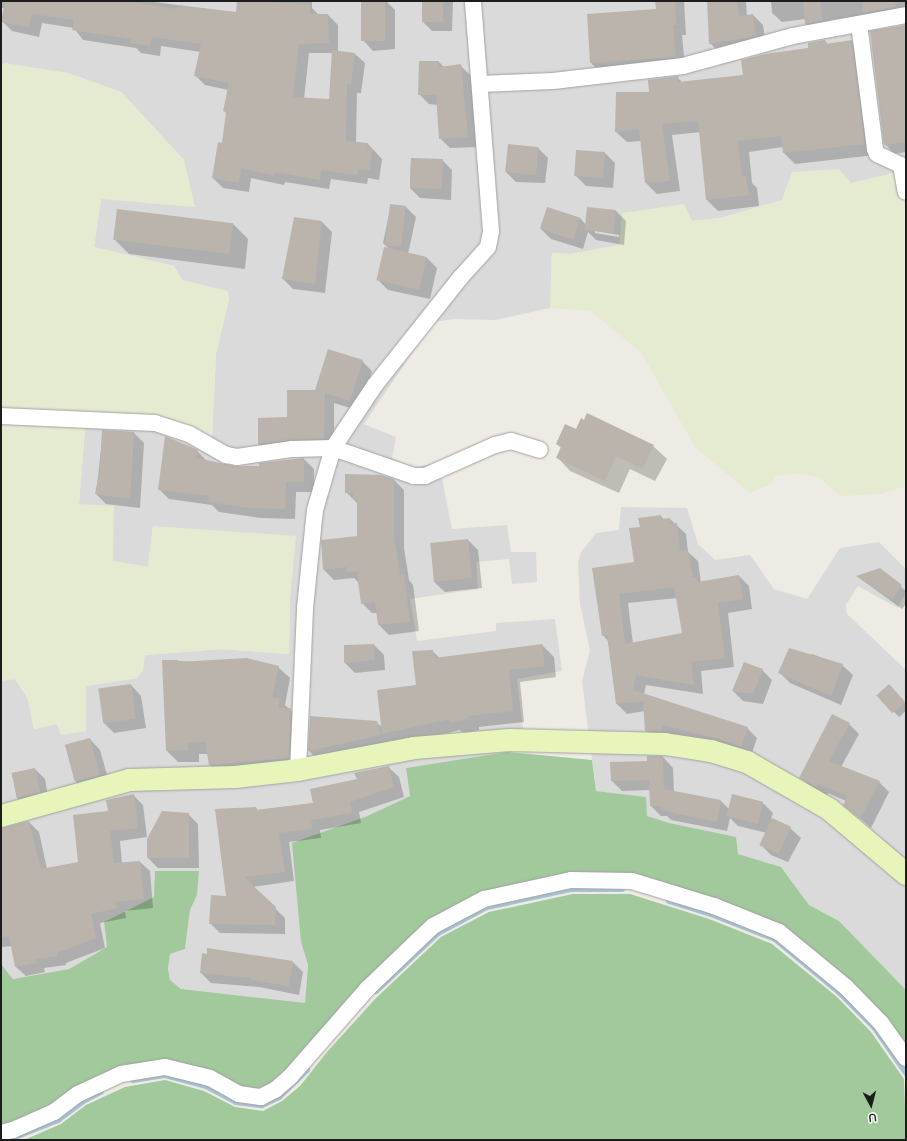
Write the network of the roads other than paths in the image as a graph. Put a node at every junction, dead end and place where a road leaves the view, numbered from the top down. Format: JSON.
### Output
{"nodes":[{"id":1,"x":473,"y":1,"type":"edge"},
{"id":2,"x":906,"y":15,"type":"edge"},
{"id":3,"x":859,"y":24,"type":"junction"},
{"id":4,"x":480,"y":84,"type":"junction"},
{"id":5,"x":906,"y":192,"type":"edge"},
{"id":6,"x":1,"y":416,"type":"edge"},
{"id":7,"x":333,"y":448,"type":"junction"},
{"id":8,"x":540,"y":450,"type":"dead end"},
{"id":9,"x":298,"y":770,"type":"junction"},
{"id":10,"x":1,"y":816,"type":"edge"},
{"id":11,"x":906,"y":874,"type":"edge"},
{"id":12,"x":906,"y":1058,"type":"edge"},
{"id":13,"x":1,"y":1133,"type":"edge"}],
"edges":[{"from":1,"to":4,"type":"street"},
{"from":2,"to":3,"type":"street"},
{"from":3,"to":4,"type":"street"},
{"from":3,"to":5,"type":"street"},
{"from":4,"to":7,"type":"street"},
{"from":6,"to":7,"type":"street"},
{"from":7,"to":8,"type":"street"},
{"from":7,"to":9,"type":"street"},
{"from":9,"to":10,"type":"street"},
{"from":9,"to":11,"type":"street"},
{"from":12,"to":13,"type":"street"}]}
